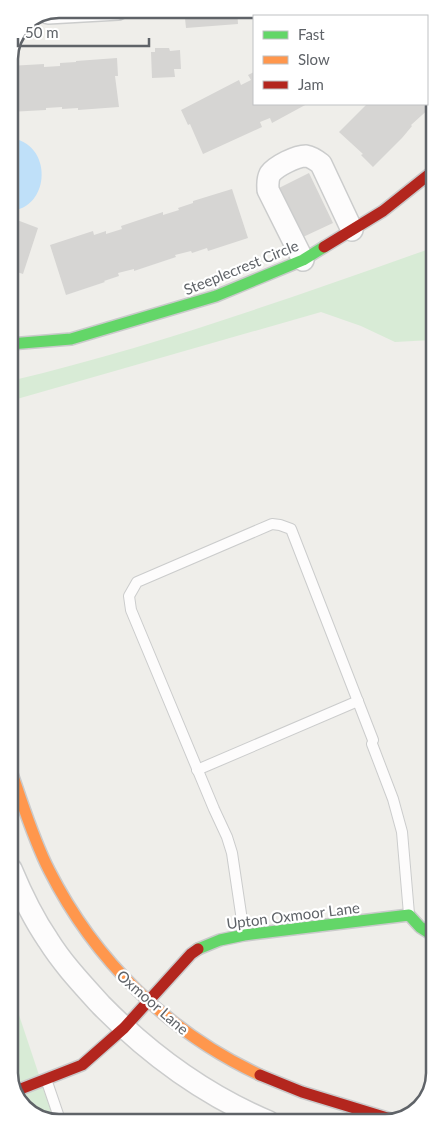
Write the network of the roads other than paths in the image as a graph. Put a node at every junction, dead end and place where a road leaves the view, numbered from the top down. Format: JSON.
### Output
{"nodes":[{"id":1,"x":426,"y":177,"type":"edge"},
{"id":2,"x":352,"y":230,"type":"junction"},
{"id":3,"x":303,"y":260,"type":"junction"},
{"id":4,"x":18,"y":343,"type":"edge"},
{"id":5,"x":358,"y":701,"type":"junction"},
{"id":6,"x":198,"y":770,"type":"junction"},
{"id":7,"x":18,"y":791,"type":"edge"},
{"id":8,"x":18,"y":884,"type":"edge"},
{"id":9,"x":410,"y":916,"type":"junction"},
{"id":10,"x":426,"y":931,"type":"edge"},
{"id":11,"x":244,"y":935,"type":"junction"},
{"id":12,"x":147,"y":1001,"type":"junction"},
{"id":13,"x":124,"y":1028,"type":"junction"},
{"id":14,"x":46,"y":1078,"type":"junction"},
{"id":15,"x":21,"y":1089,"type":"edge"},
{"id":16,"x":58,"y":1114,"type":"edge"},
{"id":17,"x":252,"y":1114,"type":"edge"},
{"id":18,"x":375,"y":1114,"type":"edge"}],
"edges":[{"from":1,"to":2,"type":"street","name":"Steeplecrest Circle"},
{"from":2,"to":3,"type":"street","name":"Steeplecrest Circle"},
{"from":2,"to":3,"type":"street"},
{"from":3,"to":4,"type":"street","name":"Steeplecrest Circle"},
{"from":5,"to":6,"type":"lane"},
{"from":5,"to":6,"type":"lane"},
{"from":5,"to":9,"type":"lane"},
{"from":6,"to":11,"type":"lane"},
{"from":7,"to":12,"type":"street","name":"Oxmoor Lane"},
{"from":8,"to":13,"type":"street"},
{"from":9,"to":10,"type":"street"},
{"from":9,"to":11,"type":"street","name":"Upton Oxmoor Lane"},
{"from":11,"to":12,"type":"street","name":"Upton Oxmoor Lane"},
{"from":12,"to":13,"type":"street","name":"Upton Oxmoor Lane"},
{"from":12,"to":18,"type":"street","name":"Oxmoor Lane"},
{"from":13,"to":14,"type":"street","name":"Upton Oxmoor Lane"},
{"from":13,"to":17,"type":"street"},
{"from":14,"to":15,"type":"street","name":"Upton Oxmoor Lane"},
{"from":14,"to":16,"type":"lane"}]}
